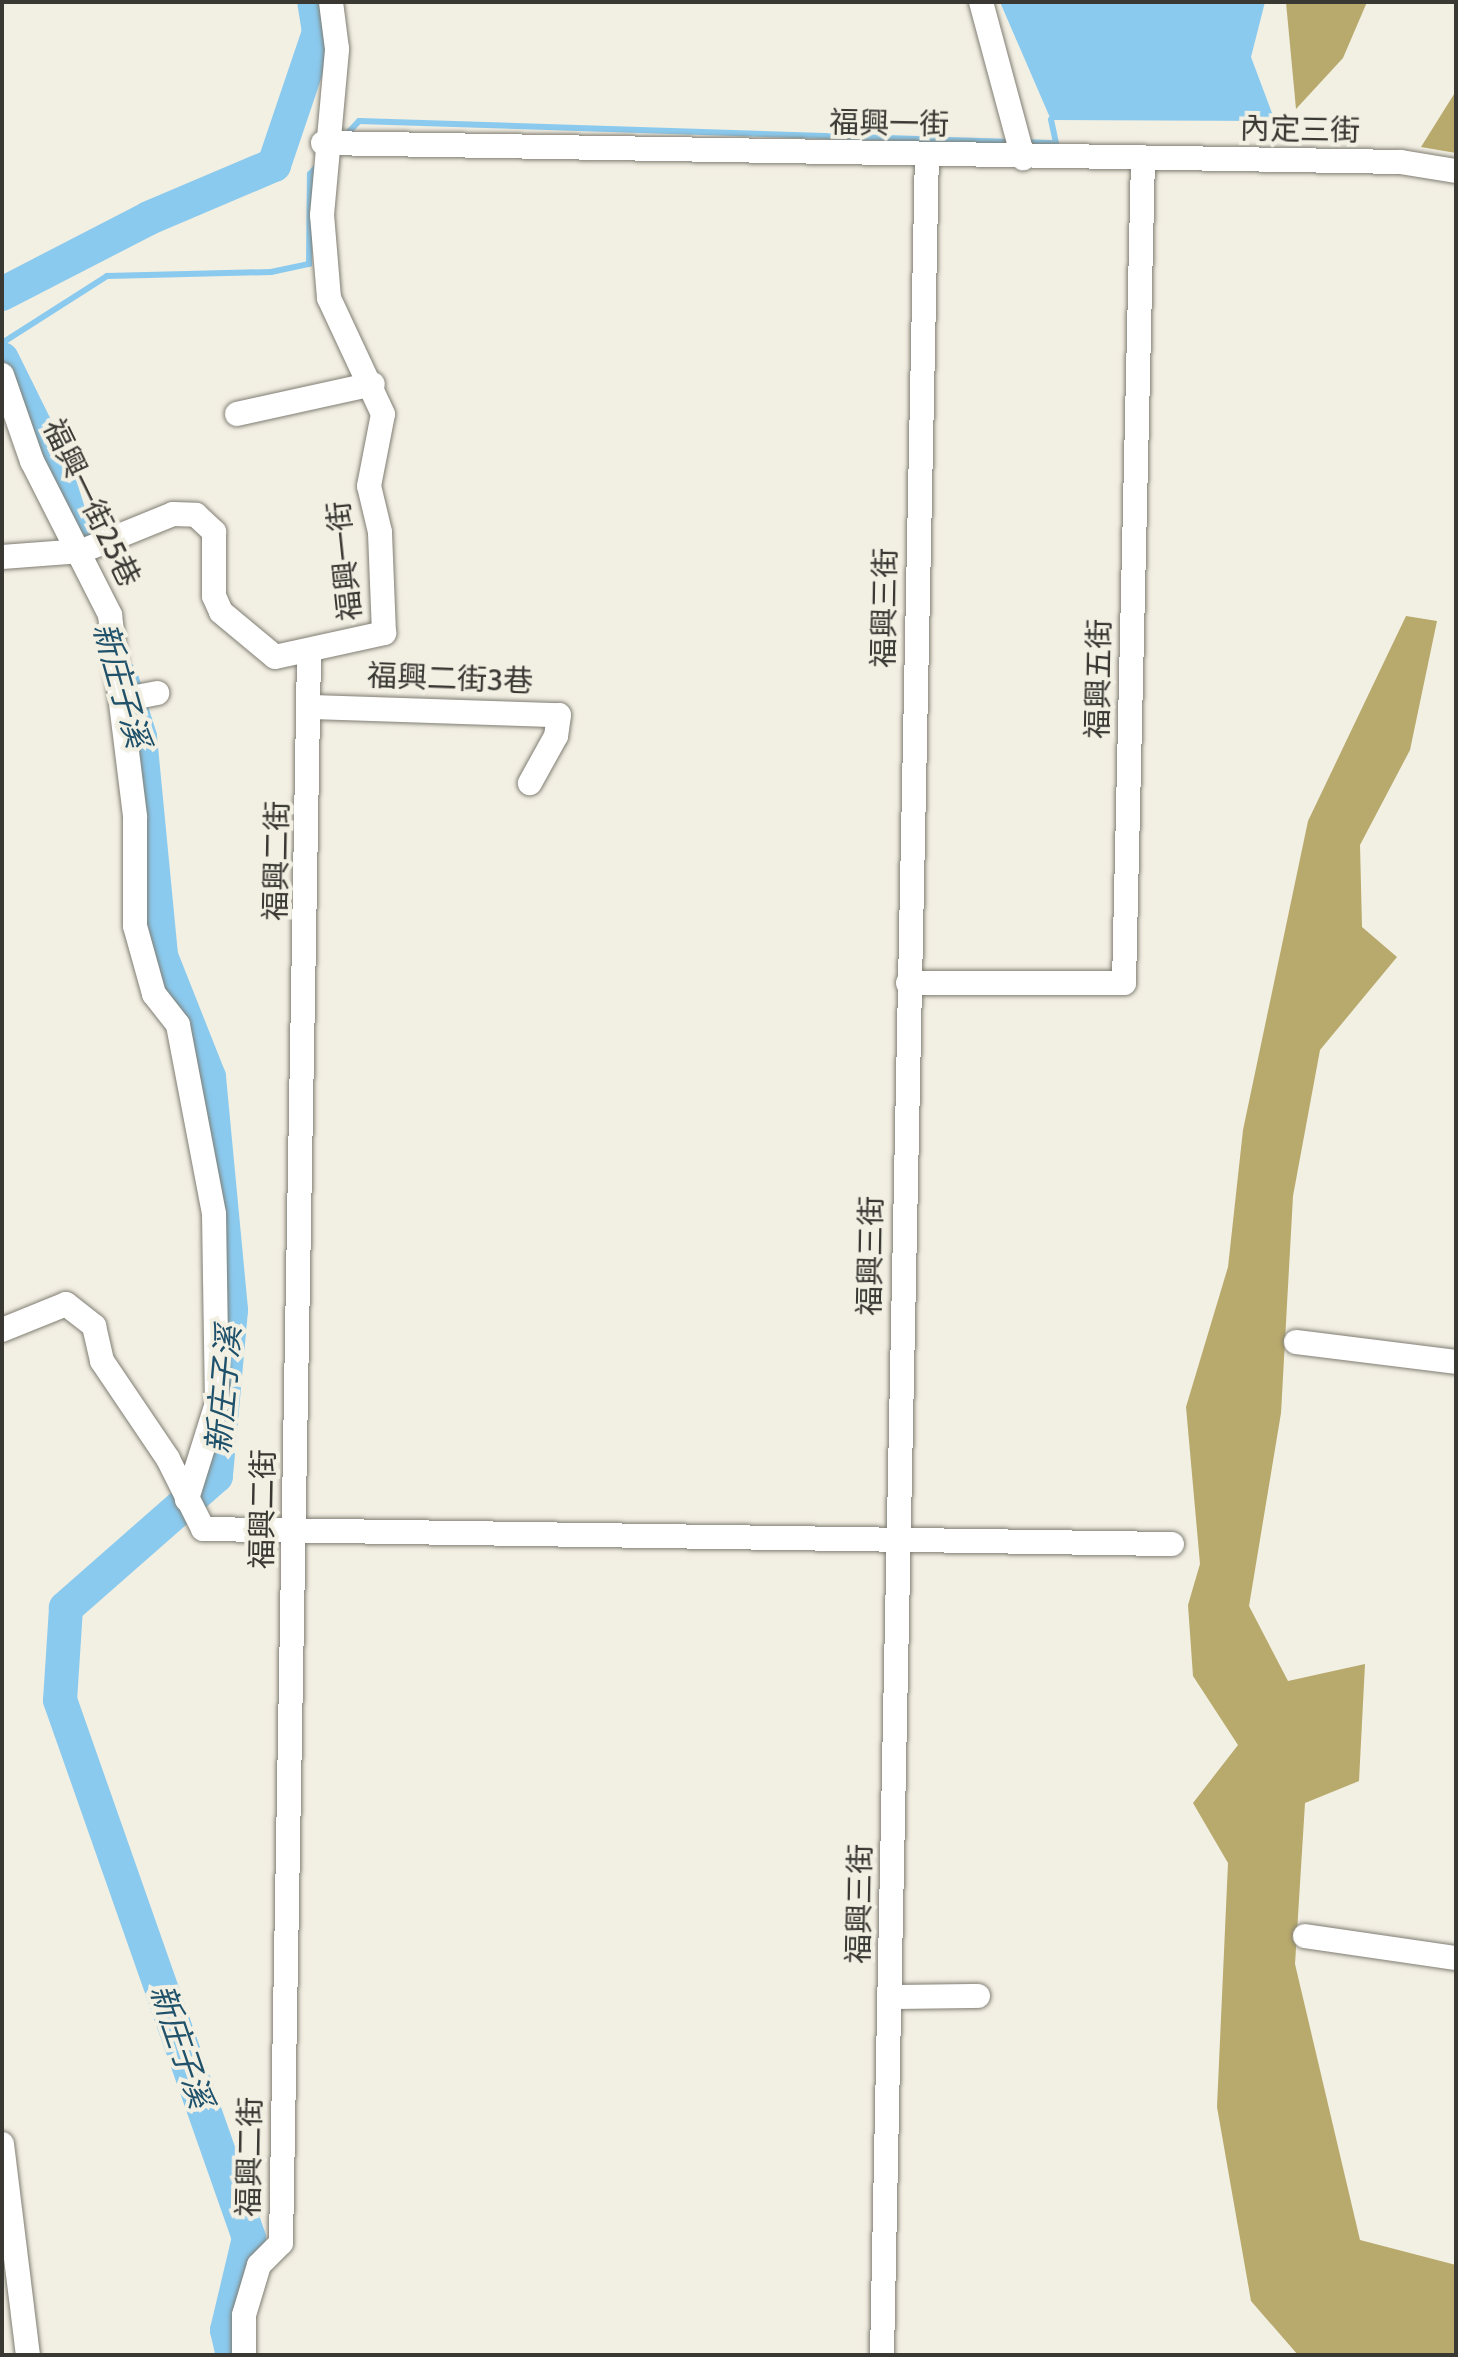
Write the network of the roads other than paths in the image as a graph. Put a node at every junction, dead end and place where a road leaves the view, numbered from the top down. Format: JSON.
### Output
{"nodes":[{"id":1,"x":331,"y":2,"type":"edge"},
{"id":2,"x":981,"y":2,"type":"edge"},
{"id":3,"x":1020,"y":147,"type":"junction"},
{"id":4,"x":329,"y":150,"type":"junction"},
{"id":5,"x":927,"y":158,"type":"junction"},
{"id":6,"x":1143,"y":160,"type":"junction"},
{"id":7,"x":1456,"y":171,"type":"edge"},
{"id":8,"x":2,"y":375,"type":"edge"},
{"id":9,"x":373,"y":384,"type":"junction"},
{"id":10,"x":237,"y":414,"type":"dead end"},
{"id":11,"x":85,"y":548,"type":"junction"},
{"id":12,"x":2,"y":557,"type":"edge"},
{"id":13,"x":309,"y":654,"type":"junction"},
{"id":14,"x":157,"y":693,"type":"dead end"},
{"id":15,"x":121,"y":700,"type":"junction"},
{"id":16,"x":312,"y":707,"type":"junction"},
{"id":17,"x":530,"y":783,"type":"dead end"},
{"id":18,"x":908,"y":983,"type":"junction"},
{"id":19,"x":2,"y":1330,"type":"edge"},
{"id":20,"x":1296,"y":1342,"type":"dead end"},
{"id":21,"x":1456,"y":1362,"type":"edge"},
{"id":22,"x":187,"y":1499,"type":"junction"},
{"id":23,"x":294,"y":1531,"type":"junction"},
{"id":24,"x":898,"y":1541,"type":"junction"},
{"id":25,"x":1172,"y":1544,"type":"dead end"},
{"id":26,"x":1305,"y":1936,"type":"dead end"},
{"id":27,"x":1456,"y":1958,"type":"edge"},
{"id":28,"x":978,"y":1996,"type":"dead end"},
{"id":29,"x":890,"y":1997,"type":"junction"},
{"id":30,"x":2,"y":2144,"type":"edge"},
{"id":31,"x":28,"y":2355,"type":"edge"},
{"id":32,"x":244,"y":2355,"type":"edge"},
{"id":33,"x":882,"y":2355,"type":"edge"}],
"edges":[{"from":1,"to":4,"type":"street"},
{"from":2,"to":3,"type":"street"},
{"from":3,"to":5,"type":"street","name":"福興一街"},
{"from":3,"to":6,"type":"street","name":"福興一街"},
{"from":4,"to":5,"type":"street","name":"福興一街"},
{"from":4,"to":9,"type":"street","name":"福興一街"},
{"from":5,"to":18,"type":"street","name":"福興三街"},
{"from":6,"to":7,"type":"street","name":"內定三街"},
{"from":6,"to":18,"type":"street","name":"福興五街"},
{"from":8,"to":11,"type":"street","name":"福興一街25巷"},
{"from":9,"to":10,"type":"street"},
{"from":9,"to":13,"type":"street","name":"福興一街"},
{"from":11,"to":12,"type":"street"},
{"from":11,"to":13,"type":"street","name":"福興一街"},
{"from":11,"to":15,"type":"street","name":"福興一街25巷"},
{"from":13,"to":16,"type":"street","name":"福興二街"},
{"from":14,"to":15,"type":"street"},
{"from":15,"to":22,"type":"street","name":"福興一街25巷"},
{"from":16,"to":17,"type":"street","name":"福興二街3巷"},
{"from":16,"to":23,"type":"street","name":"福興二街"},
{"from":18,"to":24,"type":"street","name":"福興三街"},
{"from":19,"to":22,"type":"street"},
{"from":20,"to":21,"type":"street"},
{"from":22,"to":23,"type":"street"},
{"from":23,"to":24,"type":"street"},
{"from":23,"to":32,"type":"street","name":"福興二街"},
{"from":24,"to":25,"type":"street"},
{"from":24,"to":29,"type":"street","name":"福興三街"},
{"from":26,"to":27,"type":"street"},
{"from":28,"to":29,"type":"street"},
{"from":29,"to":33,"type":"street","name":"福興三街"},
{"from":30,"to":31,"type":"street"}]}
